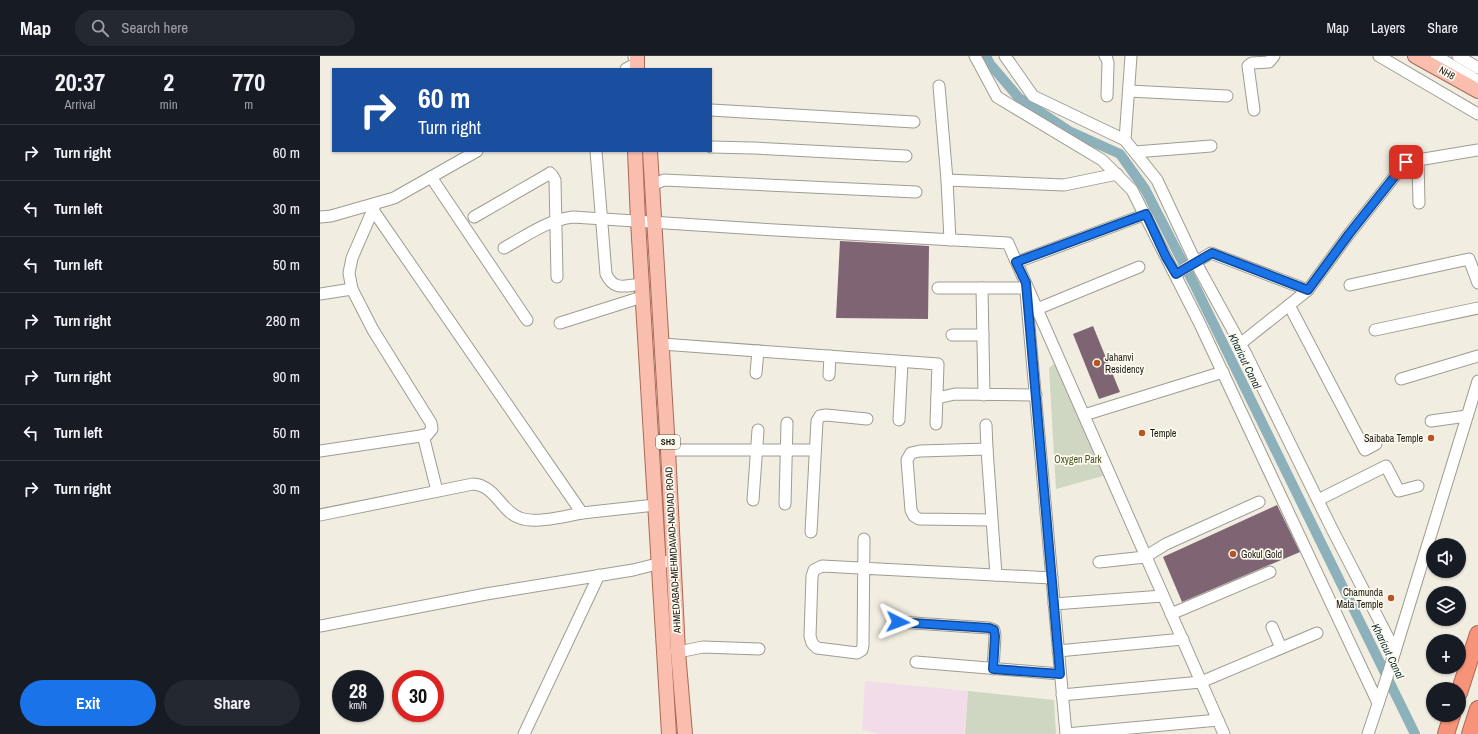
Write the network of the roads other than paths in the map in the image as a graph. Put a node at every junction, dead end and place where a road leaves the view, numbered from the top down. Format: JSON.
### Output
{"nodes":[{"id":1,"x":974,"y":56,"type":"edge"},
{"id":2,"x":1005,"y":56,"type":"edge"},
{"id":3,"x":1105,"y":56,"type":"edge"},
{"id":4,"x":1131,"y":56,"type":"edge"},
{"id":5,"x":1274,"y":56,"type":"edge"},
{"id":6,"x":1379,"y":56,"type":"edge"},
{"id":7,"x":1415,"y":56,"type":"edge"},
{"id":8,"x":1436,"y":56,"type":"edge"},
{"id":9,"x":1458,"y":56,"type":"edge"},
{"id":10,"x":1478,"y":68,"type":"edge"},
{"id":11,"x":1478,"y":81,"type":"edge"},
{"id":12,"x":939,"y":86,"type":"dead end"},
{"id":13,"x":1129,"y":91,"type":"junction"},
{"id":14,"x":1478,"y":91,"type":"edge"},
{"id":15,"x":1107,"y":96,"type":"dead end"},
{"id":16,"x":1227,"y":96,"type":"dead end"},
{"id":17,"x":712,"y":110,"type":"edge"},
{"id":18,"x":1254,"y":110,"type":"dead end"},
{"id":19,"x":1478,"y":114,"type":"edge"},
{"id":20,"x":914,"y":122,"type":"dead end"},
{"id":21,"x":1125,"y":140,"type":"junction"},
{"id":22,"x":1211,"y":146,"type":"dead end"},
{"id":23,"x":712,"y":147,"type":"edge"},
{"id":24,"x":1478,"y":150,"type":"edge"},
{"id":25,"x":475,"y":152,"type":"edge"},
{"id":26,"x":596,"y":152,"type":"edge"},
{"id":27,"x":635,"y":152,"type":"edge"},
{"id":28,"x":650,"y":152,"type":"edge"},
{"id":29,"x":1134,"y":152,"type":"junction"},
{"id":30,"x":906,"y":156,"type":"dead end"},
{"id":31,"x":1406,"y":162,"type":"dead end"},
{"id":32,"x":1117,"y":174,"type":"junction"},
{"id":33,"x":431,"y":177,"type":"junction"},
{"id":34,"x":947,"y":180,"type":"junction"},
{"id":35,"x":652,"y":185,"type":"junction"},
{"id":36,"x":916,"y":192,"type":"dead end"},
{"id":37,"x":1418,"y":203,"type":"dead end"},
{"id":38,"x":374,"y":207,"type":"junction"},
{"id":39,"x":1146,"y":214,"type":"junction"},
{"id":40,"x":320,"y":217,"type":"edge"},
{"id":41,"x":474,"y":217,"type":"dead end"},
{"id":42,"x":600,"y":219,"type":"junction"},
{"id":43,"x":556,"y":220,"type":"junction"},
{"id":44,"x":638,"y":221,"type":"junction"},
{"id":45,"x":654,"y":222,"type":"junction"},
{"id":46,"x":950,"y":240,"type":"junction"},
{"id":47,"x":504,"y":248,"type":"dead end"},
{"id":48,"x":1016,"y":262,"type":"junction"},
{"id":49,"x":1196,"y":263,"type":"junction"},
{"id":50,"x":1139,"y":267,"type":"dead end"},
{"id":51,"x":1176,"y":274,"type":"junction"},
{"id":52,"x":557,"y":277,"type":"dead end"},
{"id":53,"x":1478,"y":283,"type":"edge"},
{"id":54,"x":1350,"y":285,"type":"dead end"},
{"id":55,"x":1026,"y":286,"type":"junction"},
{"id":56,"x":938,"y":288,"type":"dead end"},
{"id":57,"x":982,"y":288,"type":"junction"},
{"id":58,"x":352,"y":289,"type":"junction"},
{"id":59,"x":1308,"y":290,"type":"junction"},
{"id":60,"x":642,"y":291,"type":"junction"},
{"id":61,"x":320,"y":294,"type":"edge"},
{"id":62,"x":1290,"y":305,"type":"junction"},
{"id":63,"x":1478,"y":308,"type":"edge"},
{"id":64,"x":1037,"y":309,"type":"junction"},
{"id":65,"x":527,"y":320,"type":"dead end"},
{"id":66,"x":560,"y":323,"type":"dead end"},
{"id":67,"x":1375,"y":330,"type":"dead end"},
{"id":68,"x":952,"y":335,"type":"dead end"},
{"id":69,"x":983,"y":335,"type":"junction"},
{"id":70,"x":662,"y":344,"type":"junction"},
{"id":71,"x":1240,"y":344,"type":"junction"},
{"id":72,"x":758,"y":351,"type":"junction"},
{"id":73,"x":830,"y":356,"type":"junction"},
{"id":74,"x":1478,"y":356,"type":"edge"},
{"id":75,"x":902,"y":362,"type":"junction"},
{"id":76,"x":1223,"y":372,"type":"junction"},
{"id":77,"x":756,"y":373,"type":"dead end"},
{"id":78,"x":829,"y":375,"type":"dead end"},
{"id":79,"x":1401,"y":379,"type":"dead end"},
{"id":80,"x":1478,"y":381,"type":"edge"},
{"id":81,"x":984,"y":395,"type":"junction"},
{"id":82,"x":1036,"y":395,"type":"junction"},
{"id":83,"x":937,"y":398,"type":"junction"},
{"id":84,"x":1084,"y":415,"type":"junction"},
{"id":85,"x":1467,"y":416,"type":"junction"},
{"id":86,"x":867,"y":419,"type":"dead end"},
{"id":87,"x":899,"y":420,"type":"dead end"},
{"id":88,"x":1431,"y":421,"type":"dead end"},
{"id":89,"x":788,"y":423,"type":"dead end"},
{"id":90,"x":936,"y":424,"type":"dead end"},
{"id":91,"x":986,"y":425,"type":"dead end"},
{"id":92,"x":758,"y":430,"type":"dead end"},
{"id":93,"x":423,"y":435,"type":"junction"},
{"id":94,"x":1376,"y":444,"type":"dead end"},
{"id":95,"x":757,"y":449,"type":"junction"},
{"id":96,"x":787,"y":449,"type":"junction"},
{"id":97,"x":987,"y":449,"type":"junction"},
{"id":98,"x":668,"y":450,"type":"junction"},
{"id":99,"x":814,"y":450,"type":"junction"},
{"id":100,"x":320,"y":451,"type":"edge"},
{"id":101,"x":1418,"y":486,"type":"dead end"},
{"id":102,"x":437,"y":491,"type":"junction"},
{"id":103,"x":753,"y":500,"type":"dead end"},
{"id":104,"x":1318,"y":500,"type":"junction"},
{"id":105,"x":1259,"y":502,"type":"dead end"},
{"id":106,"x":785,"y":504,"type":"dead end"},
{"id":107,"x":655,"y":505,"type":"junction"},
{"id":108,"x":582,"y":514,"type":"junction"},
{"id":109,"x":320,"y":515,"type":"edge"},
{"id":110,"x":992,"y":520,"type":"junction"},
{"id":111,"x":811,"y":532,"type":"dead end"},
{"id":112,"x":864,"y":539,"type":"dead end"},
{"id":113,"x":1145,"y":557,"type":"junction"},
{"id":114,"x":673,"y":560,"type":"junction"},
{"id":115,"x":1098,"y":562,"type":"dead end"},
{"id":116,"x":658,"y":564,"type":"junction"},
{"id":117,"x":863,"y":568,"type":"junction"},
{"id":118,"x":1270,"y":572,"type":"dead end"},
{"id":119,"x":599,"y":575,"type":"junction"},
{"id":120,"x":996,"y":575,"type":"junction"},
{"id":121,"x":1052,"y":578,"type":"junction"},
{"id":122,"x":1163,"y":596,"type":"junction"},
{"id":123,"x":1054,"y":604,"type":"junction"},
{"id":124,"x":1171,"y":614,"type":"junction"},
{"id":125,"x":898,"y":622,"type":"dead end"},
{"id":126,"x":320,"y":626,"type":"edge"},
{"id":127,"x":1272,"y":627,"type":"dead end"},
{"id":128,"x":1317,"y":633,"type":"dead end"},
{"id":129,"x":1478,"y":634,"type":"edge"},
{"id":130,"x":1183,"y":639,"type":"junction"},
{"id":131,"x":1281,"y":648,"type":"junction"},
{"id":132,"x":759,"y":649,"type":"dead end"},
{"id":133,"x":1058,"y":651,"type":"junction"},
{"id":134,"x":1395,"y":651,"type":"junction"},
{"id":135,"x":678,"y":652,"type":"junction"},
{"id":136,"x":916,"y":662,"type":"dead end"},
{"id":137,"x":993,"y":669,"type":"junction"},
{"id":138,"x":1060,"y":674,"type":"junction"},
{"id":139,"x":1201,"y":682,"type":"junction"},
{"id":140,"x":1463,"y":682,"type":"edge"},
{"id":141,"x":1062,"y":695,"type":"junction"},
{"id":142,"x":1378,"y":703,"type":"junction"},
{"id":143,"x":1478,"y":709,"type":"edge"},
{"id":144,"x":1218,"y":720,"type":"junction"},
{"id":145,"x":1450,"y":722,"type":"edge"},
{"id":146,"x":524,"y":734,"type":"edge"},
{"id":147,"x":669,"y":734,"type":"edge"},
{"id":148,"x":685,"y":734,"type":"edge"},
{"id":149,"x":1066,"y":734,"type":"edge"},
{"id":150,"x":1224,"y":734,"type":"edge"},
{"id":151,"x":1368,"y":734,"type":"edge"},
{"id":152,"x":1446,"y":734,"type":"edge"},
{"id":153,"x":1470,"y":734,"type":"edge"}],
"edges":[{"from":1,"to":32,"type":"street"},
{"from":2,"to":21,"type":"street"},
{"from":3,"to":15,"type":"street"},
{"from":4,"to":13,"type":"street"},
{"from":5,"to":18,"type":"street"},
{"from":6,"to":19,"type":"street"},
{"from":7,"to":14,"type":"main road","name":"NH8"},
{"from":8,"to":11,"type":"street"},
{"from":9,"to":10,"type":"street"},
{"from":12,"to":34,"type":"street"},
{"from":13,"to":16,"type":"street"},
{"from":13,"to":21,"type":"street"},
{"from":17,"to":20,"type":"street"},
{"from":21,"to":29,"type":"street"},
{"from":22,"to":29,"type":"street"},
{"from":23,"to":30,"type":"street"},
{"from":24,"to":37,"type":"street"},
{"from":25,"to":33,"type":"street"},
{"from":26,"to":42,"type":"street"},
{"from":27,"to":44,"type":"main road"},
{"from":28,"to":35,"type":"main road","name":"AHMEDABAD-MEHMDAVAD-NADIAD ROAD","number":"SH3"},
{"from":29,"to":49,"type":"street"},
{"from":31,"to":59,"type":"street"},
{"from":32,"to":34,"type":"street"},
{"from":32,"to":39,"type":"street"},
{"from":33,"to":38,"type":"street"},
{"from":33,"to":65,"type":"street"},
{"from":34,"to":46,"type":"street"},
{"from":35,"to":36,"type":"street"},
{"from":35,"to":45,"type":"main road","name":"AHMEDABAD-MEHMDAVAD-NADIAD ROAD","number":"SH3"},
{"from":38,"to":40,"type":"street"},
{"from":38,"to":58,"type":"street"},
{"from":38,"to":108,"type":"street"},
{"from":39,"to":48,"type":"street"},
{"from":39,"to":51,"type":"street"},
{"from":41,"to":43,"type":"street"},
{"from":42,"to":43,"type":"street"},
{"from":42,"to":44,"type":"street"},
{"from":42,"to":60,"type":"street"},
{"from":43,"to":47,"type":"street"},
{"from":43,"to":52,"type":"street"},
{"from":44,"to":45,"type":"street"},
{"from":44,"to":60,"type":"main road"},
{"from":45,"to":46,"type":"street"},
{"from":45,"to":70,"type":"main road","name":"AHMEDABAD-MEHMDAVAD-NADIAD ROAD","number":"SH3"},
{"from":46,"to":48,"type":"street"},
{"from":48,"to":55,"type":"street"},
{"from":49,"to":51,"type":"street"},
{"from":49,"to":59,"type":"street"},
{"from":49,"to":71,"type":"street"},
{"from":50,"to":64,"type":"street"},
{"from":51,"to":76,"type":"street"},
{"from":53,"to":54,"type":"street"},
{"from":55,"to":57,"type":"street"},
{"from":55,"to":64,"type":"street"},
{"from":55,"to":82,"type":"street"},
{"from":56,"to":57,"type":"street"},
{"from":57,"to":69,"type":"street"},
{"from":58,"to":61,"type":"street"},
{"from":58,"to":93,"type":"street"},
{"from":59,"to":62,"type":"street"},
{"from":60,"to":66,"type":"street"},
{"from":60,"to":107,"type":"main road"},
{"from":62,"to":71,"type":"street"},
{"from":62,"to":94,"type":"street"},
{"from":63,"to":67,"type":"street"},
{"from":64,"to":84,"type":"street"},
{"from":68,"to":69,"type":"street"},
{"from":69,"to":81,"type":"street"},
{"from":70,"to":72,"type":"street"},
{"from":70,"to":98,"type":"main road","name":"AHMEDABAD-MEHMDAVAD-NADIAD ROAD","number":"SH3"},
{"from":71,"to":104,"type":"street"},
{"from":72,"to":73,"type":"street"},
{"from":72,"to":77,"type":"street"},
{"from":73,"to":75,"type":"street"},
{"from":73,"to":78,"type":"street"},
{"from":74,"to":79,"type":"street"},
{"from":75,"to":83,"type":"street"},
{"from":75,"to":87,"type":"street"},
{"from":76,"to":84,"type":"street"},
{"from":76,"to":142,"type":"street"},
{"from":80,"to":85,"type":"street"},
{"from":81,"to":82,"type":"street"},
{"from":81,"to":83,"type":"street"},
{"from":82,"to":121,"type":"street"},
{"from":83,"to":90,"type":"street"},
{"from":84,"to":113,"type":"street"},
{"from":85,"to":88,"type":"street"},
{"from":85,"to":134,"type":"street"},
{"from":86,"to":99,"type":"street"},
{"from":89,"to":96,"type":"street"},
{"from":91,"to":97,"type":"street"},
{"from":92,"to":95,"type":"street"},
{"from":93,"to":100,"type":"street"},
{"from":93,"to":102,"type":"street"},
{"from":95,"to":96,"type":"street"},
{"from":95,"to":98,"type":"street"},
{"from":95,"to":103,"type":"street"},
{"from":96,"to":99,"type":"street"},
{"from":96,"to":106,"type":"street"},
{"from":97,"to":110,"type":"street"},
{"from":97,"to":110,"type":"street"},
{"from":98,"to":114,"type":"main road","name":"AHMEDABAD-MEHMDAVAD-NADIAD ROAD","number":"SH3"},
{"from":99,"to":111,"type":"street"},
{"from":101,"to":104,"type":"street"},
{"from":102,"to":108,"type":"street"},
{"from":102,"to":109,"type":"street"},
{"from":104,"to":134,"type":"street"},
{"from":105,"to":113,"type":"street"},
{"from":107,"to":108,"type":"street"},
{"from":107,"to":116,"type":"main road"},
{"from":110,"to":120,"type":"street"},
{"from":112,"to":117,"type":"street"},
{"from":113,"to":115,"type":"street"},
{"from":113,"to":122,"type":"street"},
{"from":114,"to":116,"type":"street"},
{"from":114,"to":135,"type":"main road","name":"AHMEDABAD-MEHMDAVAD-NADIAD ROAD","number":"SH3"},
{"from":116,"to":119,"type":"street"},
{"from":116,"to":147,"type":"main road"},
{"from":117,"to":117,"type":"street"},
{"from":117,"to":120,"type":"street"},
{"from":118,"to":124,"type":"street"},
{"from":119,"to":126,"type":"street"},
{"from":119,"to":146,"type":"street"},
{"from":120,"to":121,"type":"street"},
{"from":121,"to":123,"type":"street"},
{"from":122,"to":123,"type":"street"},
{"from":122,"to":124,"type":"street"},
{"from":123,"to":133,"type":"street"},
{"from":124,"to":130,"type":"street"},
{"from":125,"to":137,"type":"street"},
{"from":127,"to":131,"type":"street"},
{"from":128,"to":131,"type":"street"},
{"from":129,"to":140,"type":"highway"},
{"from":130,"to":133,"type":"street"},
{"from":130,"to":139,"type":"street"},
{"from":131,"to":139,"type":"street"},
{"from":132,"to":135,"type":"street"},
{"from":133,"to":138,"type":"street"},
{"from":134,"to":142,"type":"street"},
{"from":135,"to":148,"type":"main road","name":"AHMEDABAD-MEHMDAVAD-NADIAD ROAD","number":"SH3"},
{"from":136,"to":137,"type":"street"},
{"from":137,"to":138,"type":"street"},
{"from":138,"to":141,"type":"street"},
{"from":139,"to":141,"type":"street"},
{"from":139,"to":144,"type":"street"},
{"from":141,"to":149,"type":"street"},
{"from":142,"to":151,"type":"street"},
{"from":143,"to":153,"type":"highway"},
{"from":144,"to":149,"type":"street"},
{"from":144,"to":150,"type":"street"},
{"from":145,"to":152,"type":"highway"}]}
